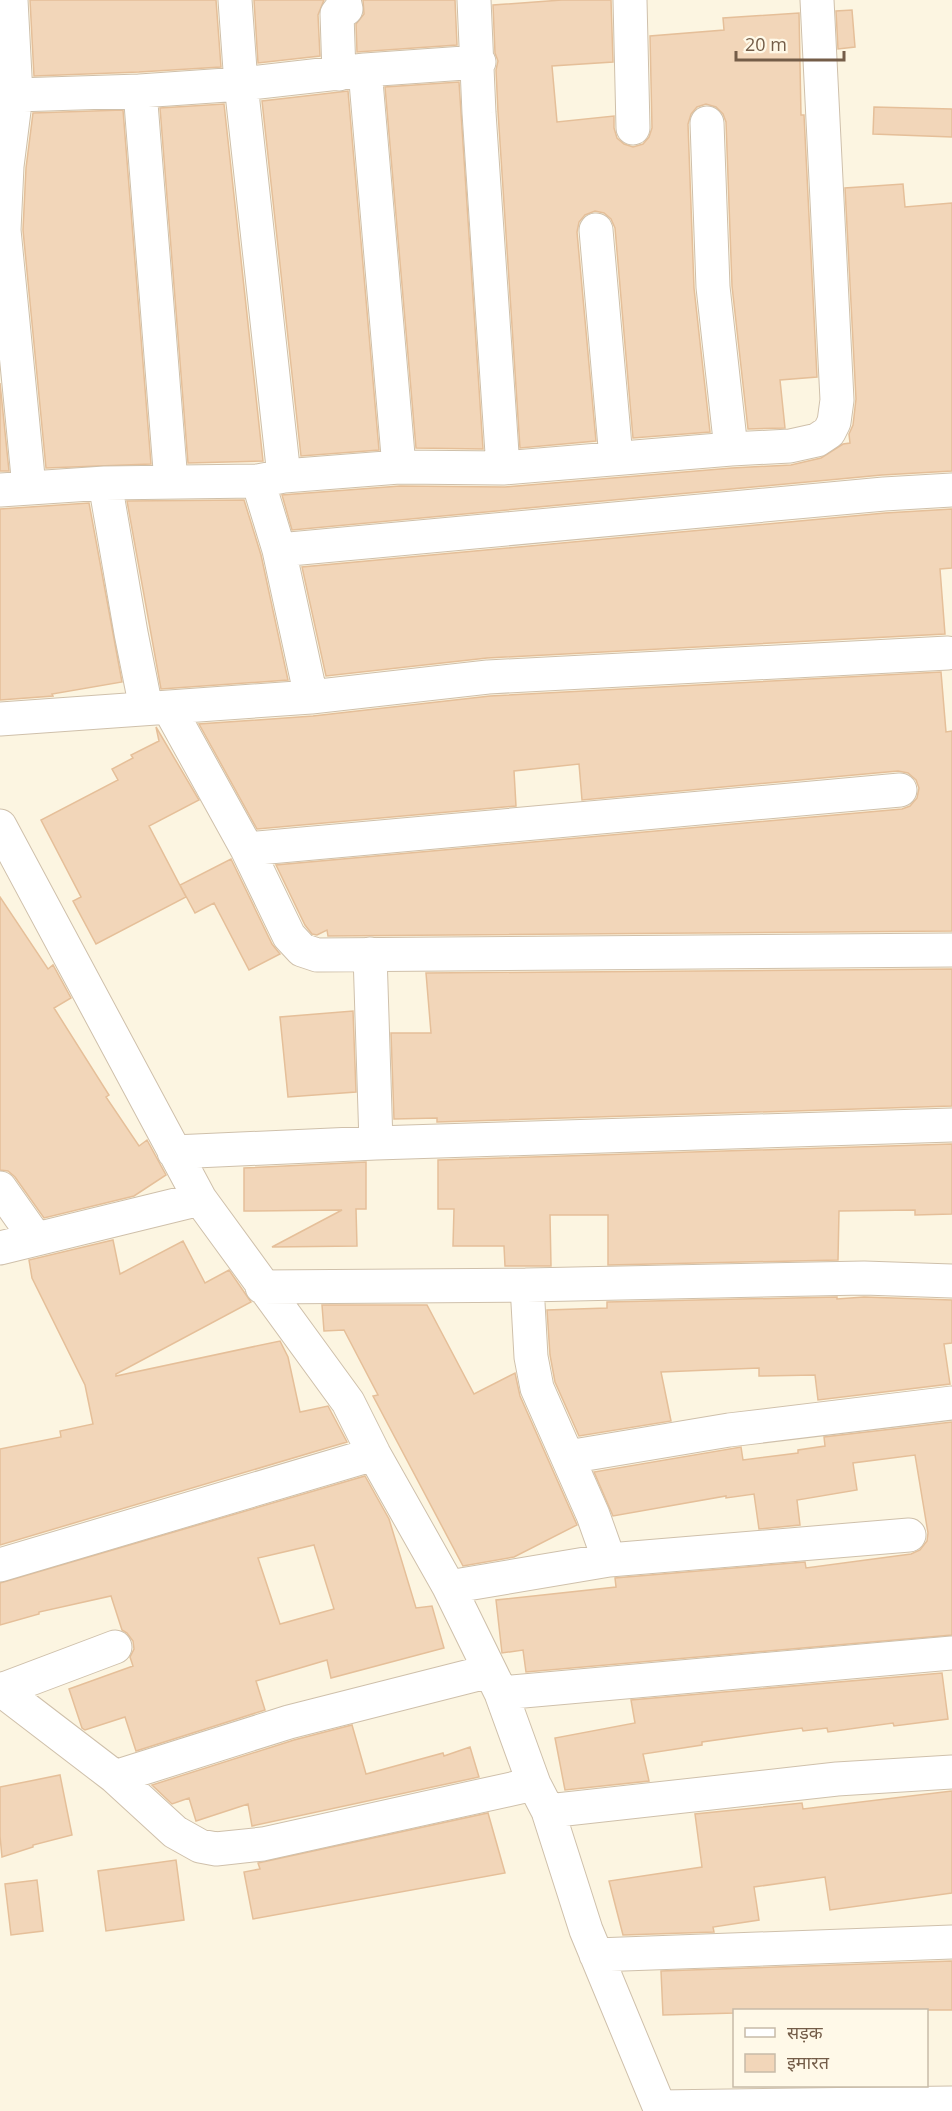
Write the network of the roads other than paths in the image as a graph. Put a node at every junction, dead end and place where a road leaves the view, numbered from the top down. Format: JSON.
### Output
{"nodes":[{"id":1,"x":10,"y":0,"type":"edge"},
{"id":2,"x":235,"y":0,"type":"edge"},
{"id":3,"x":344,"y":0,"type":"edge"},
{"id":4,"x":474,"y":0,"type":"edge"},
{"id":5,"x":630,"y":0,"type":"edge"},
{"id":6,"x":817,"y":0,"type":"edge"},
{"id":7,"x":478,"y":62,"type":"junction"},
{"id":8,"x":352,"y":72,"type":"junction"},
{"id":9,"x":241,"y":84,"type":"junction"},
{"id":10,"x":140,"y":91,"type":"junction"},
{"id":11,"x":16,"y":95,"type":"junction"},
{"id":12,"x":707,"y":123,"type":"dead end"},
{"id":13,"x":633,"y":128,"type":"dead end"},
{"id":14,"x":596,"y":230,"type":"dead end"},
{"id":15,"x":731,"y":448,"type":"junction"},
{"id":16,"x":616,"y":458,"type":"junction"},
{"id":17,"x":399,"y":467,"type":"junction"},
{"id":18,"x":502,"y":468,"type":"junction"},
{"id":19,"x":271,"y":478,"type":"junction"},
{"id":20,"x":171,"y":482,"type":"junction"},
{"id":21,"x":105,"y":483,"type":"junction"},
{"id":22,"x":14,"y":489,"type":"edge"},
{"id":23,"x":952,"y":489,"type":"edge"},
{"id":24,"x":279,"y":550,"type":"junction"},
{"id":25,"x":948,"y":652,"type":"dead end"},
{"id":26,"x":311,"y":697,"type":"junction"},
{"id":27,"x":158,"y":708,"type":"junction"},
{"id":28,"x":0,"y":719,"type":"edge"},
{"id":29,"x":900,"y":790,"type":"dead end"},
{"id":30,"x":0,"y":826,"type":"edge"},
{"id":31,"x":247,"y":849,"type":"junction"},
{"id":32,"x":952,"y":950,"type":"edge"},
{"id":33,"x":370,"y":954,"type":"junction"},
{"id":34,"x":952,"y":1125,"type":"edge"},
{"id":35,"x":376,"y":1143,"type":"junction"},
{"id":36,"x":174,"y":1152,"type":"junction"},
{"id":37,"x":0,"y":1188,"type":"edge"},
{"id":38,"x":200,"y":1199,"type":"junction"},
{"id":39,"x":36,"y":1239,"type":"junction"},
{"id":40,"x":0,"y":1248,"type":"edge"},
{"id":41,"x":952,"y":1281,"type":"edge"},
{"id":42,"x":527,"y":1285,"type":"junction"},
{"id":43,"x":262,"y":1287,"type":"junction"},
{"id":44,"x":952,"y":1403,"type":"edge"},
{"id":45,"x":374,"y":1454,"type":"junction"},
{"id":46,"x":568,"y":1457,"type":"junction"},
{"id":47,"x":909,"y":1535,"type":"dead end"},
{"id":48,"x":609,"y":1560,"type":"junction"},
{"id":49,"x":0,"y":1565,"type":"edge"},
{"id":50,"x":449,"y":1587,"type":"junction"},
{"id":51,"x":115,"y":1647,"type":"dead end"},
{"id":52,"x":952,"y":1653,"type":"edge"},
{"id":53,"x":496,"y":1682,"type":"junction"},
{"id":54,"x":1,"y":1689,"type":"edge"},
{"id":55,"x":952,"y":1772,"type":"edge"},
{"id":56,"x":115,"y":1777,"type":"junction"},
{"id":57,"x":541,"y":1798,"type":"junction"},
{"id":58,"x":952,"y":1942,"type":"edge"},
{"id":59,"x":596,"y":1955,"type":"junction"},
{"id":60,"x":952,"y":2103,"type":"edge"},
{"id":61,"x":660,"y":2109,"type":"edge"}],
"edges":[{"from":1,"to":11,"type":"street"},
{"from":2,"to":9,"type":"street"},
{"from":3,"to":8,"type":"street"},
{"from":4,"to":7,"type":"street"},
{"from":5,"to":13,"type":"street"},
{"from":6,"to":15,"type":"street"},
{"from":7,"to":8,"type":"street"},
{"from":7,"to":18,"type":"street"},
{"from":8,"to":9,"type":"street"},
{"from":8,"to":17,"type":"street"},
{"from":9,"to":10,"type":"street"},
{"from":9,"to":19,"type":"street"},
{"from":10,"to":11,"type":"street"},
{"from":10,"to":20,"type":"street"},
{"from":11,"to":22,"type":"street"},
{"from":12,"to":15,"type":"street"},
{"from":14,"to":16,"type":"street"},
{"from":15,"to":16,"type":"street"},
{"from":16,"to":18,"type":"street"},
{"from":17,"to":18,"type":"street"},
{"from":17,"to":19,"type":"street"},
{"from":19,"to":20,"type":"street"},
{"from":19,"to":24,"type":"street"},
{"from":20,"to":21,"type":"street"},
{"from":21,"to":22,"type":"street"},
{"from":21,"to":27,"type":"street"},
{"from":23,"to":24,"type":"street"},
{"from":24,"to":26,"type":"street"},
{"from":25,"to":26,"type":"street"},
{"from":26,"to":27,"type":"street"},
{"from":27,"to":28,"type":"street"},
{"from":27,"to":31,"type":"street"},
{"from":29,"to":31,"type":"street"},
{"from":30,"to":36,"type":"street"},
{"from":31,"to":33,"type":"street"},
{"from":32,"to":33,"type":"street"},
{"from":33,"to":35,"type":"street"},
{"from":34,"to":35,"type":"street"},
{"from":35,"to":36,"type":"street"},
{"from":36,"to":38,"type":"street"},
{"from":37,"to":39,"type":"street"},
{"from":38,"to":39,"type":"street"},
{"from":38,"to":43,"type":"street"},
{"from":39,"to":40,"type":"street"},
{"from":41,"to":42,"type":"street"},
{"from":42,"to":43,"type":"street"},
{"from":42,"to":46,"type":"street"},
{"from":43,"to":45,"type":"street"},
{"from":44,"to":46,"type":"street"},
{"from":45,"to":49,"type":"street"},
{"from":45,"to":50,"type":"street"},
{"from":46,"to":48,"type":"street"},
{"from":47,"to":48,"type":"street"},
{"from":48,"to":50,"type":"street"},
{"from":50,"to":53,"type":"street"},
{"from":51,"to":54,"type":"street"},
{"from":52,"to":53,"type":"street"},
{"from":53,"to":56,"type":"street"},
{"from":53,"to":57,"type":"street"},
{"from":54,"to":56,"type":"street"},
{"from":55,"to":57,"type":"street"},
{"from":56,"to":57,"type":"street"},
{"from":57,"to":59,"type":"street"},
{"from":58,"to":59,"type":"street"},
{"from":59,"to":61,"type":"street"},
{"from":60,"to":61,"type":"street"}]}
